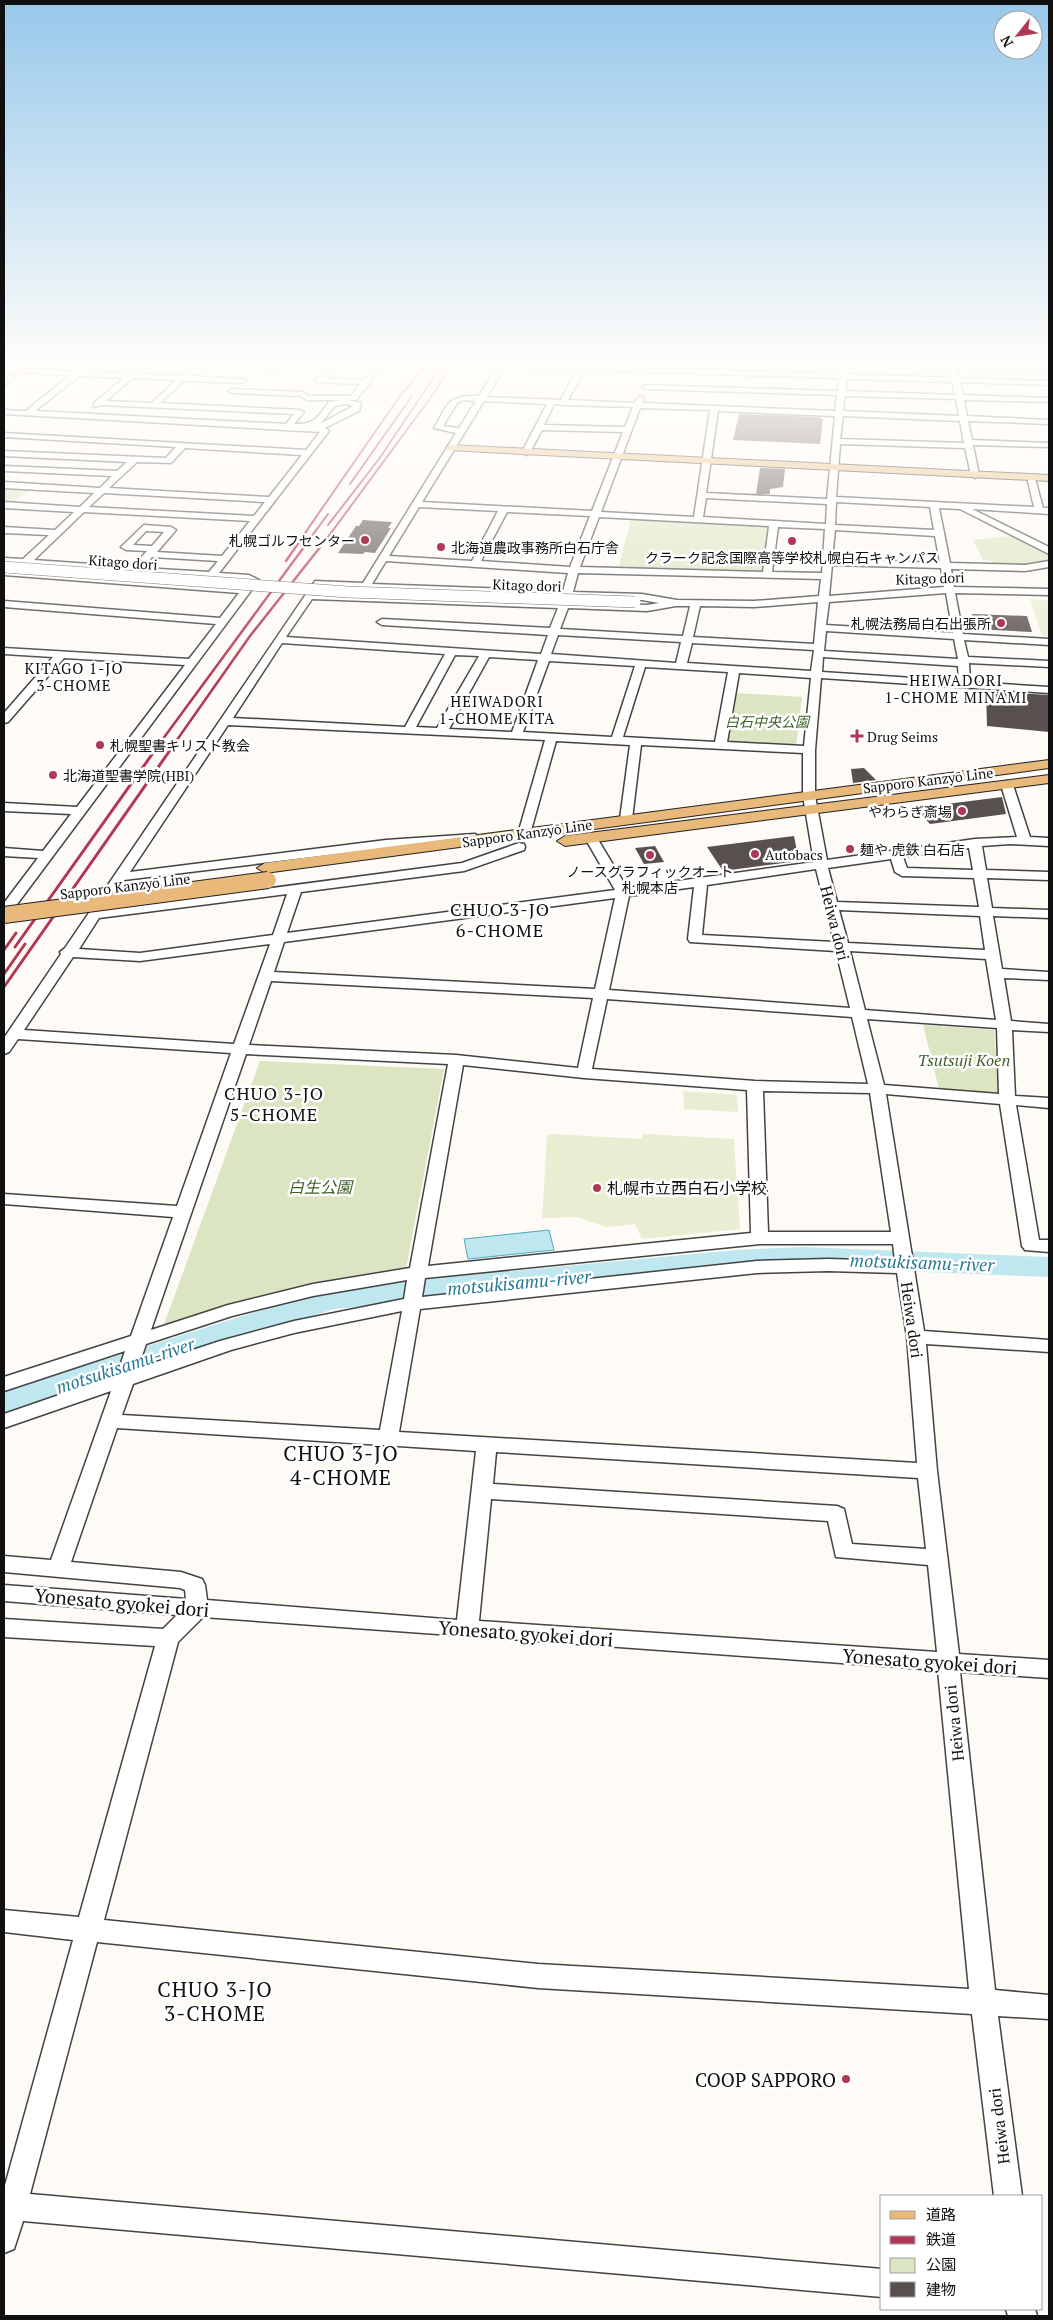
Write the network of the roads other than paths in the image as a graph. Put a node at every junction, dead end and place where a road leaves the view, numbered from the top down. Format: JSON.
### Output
{"nodes":[{"id":1,"x":47,"y":470,"type":"edge"},
{"id":2,"x":123,"y":470,"type":"edge"},
{"id":3,"x":295,"y":470,"type":"edge"},
{"id":4,"x":437,"y":470,"type":"edge"},
{"id":5,"x":613,"y":470,"type":"edge"},
{"id":6,"x":705,"y":470,"type":"edge"},
{"id":7,"x":834,"y":470,"type":"edge"},
{"id":8,"x":880,"y":470,"type":"edge"},
{"id":9,"x":974,"y":470,"type":"edge"},
{"id":10,"x":119,"y":474,"type":"junction"},
{"id":11,"x":975,"y":475,"type":"junction"},
{"id":12,"x":1031,"y":477,"type":"junction"},
{"id":13,"x":1049,"y":478,"type":"edge"},
{"id":14,"x":4,"y":485,"type":"edge"},
{"id":15,"x":103,"y":490,"type":"junction"},
{"id":16,"x":701,"y":496,"type":"junction"},
{"id":17,"x":272,"y":500,"type":"junction"},
{"id":18,"x":832,"y":501,"type":"junction"},
{"id":19,"x":417,"y":504,"type":"junction"},
{"id":20,"x":4,"y":505,"type":"edge"},
{"id":21,"x":934,"y":505,"type":"junction"},
{"id":22,"x":963,"y":506,"type":"junction"},
{"id":23,"x":83,"y":510,"type":"junction"},
{"id":24,"x":503,"y":510,"type":"junction"},
{"id":25,"x":1029,"y":510,"type":"junction"},
{"id":26,"x":1044,"y":511,"type":"edge"},
{"id":27,"x":596,"y":514,"type":"junction"},
{"id":28,"x":884,"y":516,"type":"junction"},
{"id":29,"x":256,"y":519,"type":"junction"},
{"id":30,"x":698,"y":520,"type":"junction"},
{"id":31,"x":1049,"y":521,"type":"edge"},
{"id":32,"x":774,"y":524,"type":"junction"},
{"id":33,"x":830,"y":527,"type":"junction"},
{"id":34,"x":4,"y":530,"type":"edge"},
{"id":35,"x":58,"y":533,"type":"junction"},
{"id":36,"x":938,"y":533,"type":"junction"},
{"id":37,"x":1049,"y":551,"type":"edge"},
{"id":38,"x":382,"y":558,"type":"junction"},
{"id":39,"x":225,"y":559,"type":"junction"},
{"id":40,"x":4,"y":561,"type":"edge"},
{"id":41,"x":25,"y":562,"type":"junction"},
{"id":42,"x":827,"y":562,"type":"junction"},
{"id":43,"x":475,"y":564,"type":"junction"},
{"id":44,"x":1049,"y":564,"type":"edge"},
{"id":45,"x":944,"y":566,"type":"junction"},
{"id":46,"x":4,"y":567,"type":"edge"},
{"id":47,"x":136,"y":570,"type":"junction"},
{"id":48,"x":574,"y":570,"type":"junction"},
{"id":49,"x":4,"y":572,"type":"edge"},
{"id":50,"x":212,"y":575,"type":"junction"},
{"id":51,"x":767,"y":575,"type":"junction"},
{"id":52,"x":826,"y":576,"type":"junction"},
{"id":53,"x":366,"y":586,"type":"junction"},
{"id":54,"x":203,"y":587,"type":"junction"},
{"id":55,"x":245,"y":590,"type":"junction"},
{"id":56,"x":950,"y":590,"type":"junction"},
{"id":57,"x":1049,"y":592,"type":"edge"},
{"id":58,"x":567,"y":595,"type":"junction"},
{"id":59,"x":309,"y":596,"type":"junction"},
{"id":60,"x":359,"y":598,"type":"junction"},
{"id":61,"x":824,"y":599,"type":"junction"},
{"id":62,"x":677,"y":603,"type":"junction"},
{"id":63,"x":696,"y":603,"type":"junction"},
{"id":64,"x":4,"y":604,"type":"edge"},
{"id":65,"x":564,"y":606,"type":"junction"},
{"id":66,"x":221,"y":621,"type":"junction"},
{"id":67,"x":382,"y":623,"type":"junction"},
{"id":68,"x":822,"y":628,"type":"junction"},
{"id":69,"x":554,"y":632,"type":"junction"},
{"id":70,"x":958,"y":636,"type":"junction"},
{"id":71,"x":279,"y":640,"type":"junction"},
{"id":72,"x":688,"y":640,"type":"junction"},
{"id":73,"x":1049,"y":642,"type":"edge"},
{"id":74,"x":820,"y":650,"type":"junction"},
{"id":75,"x":4,"y":651,"type":"edge"},
{"id":76,"x":452,"y":651,"type":"junction"},
{"id":77,"x":486,"y":654,"type":"junction"},
{"id":78,"x":61,"y":655,"type":"junction"},
{"id":79,"x":546,"y":657,"type":"junction"},
{"id":80,"x":191,"y":662,"type":"junction"},
{"id":81,"x":963,"y":662,"type":"junction"},
{"id":82,"x":641,"y":663,"type":"junction"},
{"id":83,"x":1049,"y":664,"type":"edge"},
{"id":84,"x":681,"y":666,"type":"junction"},
{"id":85,"x":734,"y":669,"type":"junction"},
{"id":86,"x":818,"y":674,"type":"junction"},
{"id":87,"x":965,"y":684,"type":"junction"},
{"id":88,"x":1049,"y":690,"type":"edge"},
{"id":89,"x":4,"y":720,"type":"edge"},
{"id":90,"x":224,"y":721,"type":"junction"},
{"id":91,"x":408,"y":730,"type":"junction"},
{"id":92,"x":441,"y":732,"type":"junction"},
{"id":93,"x":516,"y":736,"type":"junction"},
{"id":94,"x":551,"y":738,"type":"junction"},
{"id":95,"x":616,"y":742,"type":"junction"},
{"id":96,"x":636,"y":742,"type":"junction"},
{"id":97,"x":720,"y":747,"type":"junction"},
{"id":98,"x":809,"y":750,"type":"junction"},
{"id":99,"x":1049,"y":764,"type":"edge"},
{"id":100,"x":1049,"y":780,"type":"edge"},
{"id":101,"x":1007,"y":785,"type":"junction"},
{"id":102,"x":810,"y":803,"type":"junction"},
{"id":103,"x":4,"y":806,"type":"edge"},
{"id":104,"x":79,"y":811,"type":"junction"},
{"id":105,"x":626,"y":819,"type":"junction"},
{"id":106,"x":501,"y":837,"type":"junction"},
{"id":107,"x":591,"y":838,"type":"junction"},
{"id":108,"x":522,"y":840,"type":"junction"},
{"id":109,"x":1025,"y":841,"type":"junction"},
{"id":110,"x":1049,"y":842,"type":"edge"},
{"id":111,"x":975,"y":843,"type":"junction"},
{"id":112,"x":4,"y":852,"type":"edge"},
{"id":113,"x":896,"y":854,"type":"junction"},
{"id":114,"x":46,"y":855,"type":"junction"},
{"id":115,"x":821,"y":864,"type":"junction"},
{"id":116,"x":266,"y":874,"type":"junction"},
{"id":117,"x":980,"y":874,"type":"junction"},
{"id":118,"x":1049,"y":876,"type":"edge"},
{"id":119,"x":119,"y":877,"type":"junction"},
{"id":120,"x":701,"y":882,"type":"junction"},
{"id":121,"x":296,"y":888,"type":"junction"},
{"id":122,"x":20,"y":892,"type":"junction"},
{"id":123,"x":623,"y":893,"type":"junction"},
{"id":124,"x":4,"y":894,"type":"edge"},
{"id":125,"x":4,"y":902,"type":"edge"},
{"id":126,"x":831,"y":906,"type":"junction"},
{"id":127,"x":986,"y":910,"type":"junction"},
{"id":128,"x":4,"y":913,"type":"edge"},
{"id":129,"x":1049,"y":914,"type":"edge"},
{"id":130,"x":94,"y":915,"type":"junction"},
{"id":131,"x":280,"y":939,"type":"junction"},
{"id":132,"x":842,"y":948,"type":"junction"},
{"id":133,"x":67,"y":952,"type":"junction"},
{"id":134,"x":993,"y":955,"type":"junction"},
{"id":135,"x":996,"y":973,"type":"junction"},
{"id":136,"x":266,"y":976,"type":"junction"},
{"id":137,"x":1049,"y":976,"type":"edge"},
{"id":138,"x":601,"y":994,"type":"junction"},
{"id":139,"x":857,"y":1012,"type":"junction"},
{"id":140,"x":1004,"y":1025,"type":"junction"},
{"id":141,"x":1049,"y":1028,"type":"edge"},
{"id":142,"x":14,"y":1034,"type":"junction"},
{"id":143,"x":4,"y":1049,"type":"edge"},
{"id":144,"x":240,"y":1049,"type":"junction"},
{"id":145,"x":456,"y":1060,"type":"junction"},
{"id":146,"x":584,"y":1073,"type":"junction"},
{"id":147,"x":755,"y":1086,"type":"junction"},
{"id":148,"x":877,"y":1089,"type":"junction"},
{"id":149,"x":1007,"y":1098,"type":"junction"},
{"id":150,"x":1049,"y":1103,"type":"edge"},
{"id":151,"x":4,"y":1199,"type":"edge"},
{"id":152,"x":184,"y":1212,"type":"junction"},
{"id":153,"x":760,"y":1238,"type":"junction"},
{"id":154,"x":1049,"y":1246,"type":"edge"},
{"id":155,"x":903,"y":1253,"type":"junction"},
{"id":156,"x":417,"y":1276,"type":"junction"},
{"id":157,"x":412,"y":1301,"type":"junction"},
{"id":158,"x":916,"y":1338,"type":"junction"},
{"id":159,"x":139,"y":1344,"type":"junction"},
{"id":160,"x":1049,"y":1346,"type":"edge"},
{"id":161,"x":128,"y":1374,"type":"junction"},
{"id":162,"x":4,"y":1384,"type":"edge"},
{"id":163,"x":4,"y":1421,"type":"edge"},
{"id":164,"x":112,"y":1421,"type":"junction"},
{"id":165,"x":388,"y":1437,"type":"junction"},
{"id":166,"x":487,"y":1443,"type":"junction"},
{"id":167,"x":927,"y":1471,"type":"junction"},
{"id":168,"x":483,"y":1491,"type":"junction"},
{"id":169,"x":937,"y":1558,"type":"junction"},
{"id":170,"x":4,"y":1564,"type":"edge"},
{"id":171,"x":59,"y":1568,"type":"junction"},
{"id":172,"x":4,"y":1593,"type":"edge"},
{"id":173,"x":136,"y":1602,"type":"joint"},
{"id":174,"x":197,"y":1609,"type":"junction"},
{"id":175,"x":4,"y":1628,"type":"edge"},
{"id":176,"x":467,"y":1630,"type":"junction"},
{"id":177,"x":168,"y":1638,"type":"junction"},
{"id":178,"x":948,"y":1662,"type":"junction"},
{"id":179,"x":1049,"y":1668,"type":"edge"},
{"id":180,"x":4,"y":1921,"type":"edge"},
{"id":181,"x":88,"y":1929,"type":"junction"},
{"id":182,"x":984,"y":2001,"type":"junction"},
{"id":183,"x":1049,"y":2007,"type":"edge"},
{"id":184,"x":1008,"y":2195,"type":"edge"},
{"id":185,"x":12,"y":2206,"type":"junction"},
{"id":186,"x":4,"y":2239,"type":"edge"},
{"id":187,"x":880,"y":2283,"type":"edge"}],
"edges":[{"from":1,"to":10,"type":"street"},
{"from":2,"to":10,"type":"street"},
{"from":3,"to":17,"type":"street"},
{"from":4,"to":19,"type":"street"},
{"from":5,"to":27,"type":"street"},
{"from":6,"to":16,"type":"street"},
{"from":7,"to":18,"type":"street","name":"Heiwa dori"},
{"from":8,"to":11,"type":"main road"},
{"from":9,"to":11,"type":"street"},
{"from":10,"to":15,"type":"street"},
{"from":11,"to":12,"type":"main road"},
{"from":12,"to":13,"type":"main road"},
{"from":12,"to":26,"type":"street"},
{"from":14,"to":15,"type":"street"},
{"from":15,"to":17,"type":"street"},
{"from":15,"to":23,"type":"street"},
{"from":16,"to":18,"type":"street"},
{"from":16,"to":30,"type":"street"},
{"from":17,"to":29,"type":"street"},
{"from":18,"to":28,"type":"street"},
{"from":18,"to":33,"type":"street","name":"Heiwa dori"},
{"from":19,"to":24,"type":"street"},
{"from":19,"to":38,"type":"street"},
{"from":20,"to":23,"type":"street"},
{"from":21,"to":22,"type":"street"},
{"from":21,"to":28,"type":"street"},
{"from":21,"to":36,"type":"street"},
{"from":22,"to":25,"type":"street"},
{"from":22,"to":37,"type":"street"},
{"from":23,"to":29,"type":"street"},
{"from":23,"to":35,"type":"street"},
{"from":24,"to":27,"type":"street"},
{"from":24,"to":43,"type":"street"},
{"from":25,"to":26,"type":"street"},
{"from":25,"to":31,"type":"street"},
{"from":27,"to":30,"type":"street"},
{"from":27,"to":48,"type":"street"},
{"from":28,"to":33,"type":"street"},
{"from":28,"to":36,"type":"street"},
{"from":29,"to":39,"type":"street"},
{"from":30,"to":32,"type":"street"},
{"from":32,"to":33,"type":"street"},
{"from":32,"to":51,"type":"street"},
{"from":33,"to":42,"type":"street","name":"Heiwa dori"},
{"from":34,"to":35,"type":"street"},
{"from":35,"to":41,"type":"street"},
{"from":36,"to":45,"type":"street"},
{"from":38,"to":43,"type":"street"},
{"from":38,"to":53,"type":"street"},
{"from":39,"to":47,"type":"street"},
{"from":39,"to":50,"type":"street"},
{"from":40,"to":41,"type":"street"},
{"from":41,"to":47,"type":"street"},
{"from":42,"to":45,"type":"street"},
{"from":42,"to":52,"type":"street","name":"Heiwa dori"},
{"from":43,"to":48,"type":"street"},
{"from":44,"to":45,"type":"street"},
{"from":45,"to":56,"type":"street"},
{"from":46,"to":62,"type":"street","name":"Kitago dori","bridge":true},
{"from":47,"to":50,"type":"street"},
{"from":48,"to":51,"type":"street"},
{"from":48,"to":58,"type":"street"},
{"from":49,"to":54,"type":"street"},
{"from":50,"to":54,"type":"street"},
{"from":50,"to":55,"type":"street"},
{"from":51,"to":52,"type":"street"},
{"from":52,"to":61,"type":"street","name":"Heiwa dori"},
{"from":53,"to":58,"type":"street"},
{"from":53,"to":59,"type":"street"},
{"from":53,"to":60,"type":"street"},
{"from":54,"to":55,"type":"street"},
{"from":55,"to":66,"type":"street"},
{"from":56,"to":57,"type":"street","name":"Kitago dori"},
{"from":56,"to":61,"type":"street","name":"Kitago dori"},
{"from":56,"to":70,"type":"street"},
{"from":58,"to":62,"type":"street"},
{"from":59,"to":60,"type":"street"},
{"from":59,"to":71,"type":"street"},
{"from":60,"to":67,"type":"street"},
{"from":61,"to":63,"type":"street","name":"Kitago dori"},
{"from":61,"to":68,"type":"street","name":"Heiwa dori"},
{"from":62,"to":63,"type":"street","name":"Kitago dori"},
{"from":62,"to":65,"type":"street"},
{"from":63,"to":72,"type":"street"},
{"from":64,"to":66,"type":"street"},
{"from":65,"to":67,"type":"street"},
{"from":65,"to":69,"type":"street"},
{"from":66,"to":80,"type":"street"},
{"from":67,"to":69,"type":"street"},
{"from":67,"to":71,"type":"street"},
{"from":67,"to":76,"type":"street"},
{"from":68,"to":70,"type":"street"},
{"from":68,"to":74,"type":"street","name":"Heiwa dori"},
{"from":69,"to":72,"type":"street"},
{"from":69,"to":79,"type":"street"},
{"from":70,"to":73,"type":"street"},
{"from":70,"to":81,"type":"street"},
{"from":71,"to":90,"type":"street"},
{"from":72,"to":74,"type":"street"},
{"from":72,"to":84,"type":"street"},
{"from":74,"to":81,"type":"street"},
{"from":74,"to":86,"type":"street","name":"Heiwa dori"},
{"from":75,"to":78,"type":"street"},
{"from":76,"to":77,"type":"street"},
{"from":76,"to":91,"type":"street"},
{"from":77,"to":79,"type":"street"},
{"from":77,"to":92,"type":"street"},
{"from":78,"to":80,"type":"street"},
{"from":78,"to":89,"type":"street"},
{"from":79,"to":82,"type":"street"},
{"from":79,"to":93,"type":"street"},
{"from":80,"to":104,"type":"street"},
{"from":81,"to":83,"type":"street"},
{"from":81,"to":87,"type":"street"},
{"from":82,"to":84,"type":"street"},
{"from":82,"to":95,"type":"street"},
{"from":84,"to":85,"type":"street"},
{"from":85,"to":86,"type":"street"},
{"from":85,"to":97,"type":"street"},
{"from":86,"to":87,"type":"street"},
{"from":86,"to":98,"type":"street","name":"Heiwa dori"},
{"from":87,"to":88,"type":"street"},
{"from":90,"to":91,"type":"street"},
{"from":90,"to":119,"type":"street"},
{"from":91,"to":92,"type":"street"},
{"from":92,"to":93,"type":"street"},
{"from":93,"to":94,"type":"street"},
{"from":94,"to":95,"type":"street"},
{"from":94,"to":108,"type":"street"},
{"from":95,"to":96,"type":"street"},
{"from":96,"to":97,"type":"street"},
{"from":96,"to":105,"type":"street"},
{"from":97,"to":98,"type":"street"},
{"from":98,"to":102,"type":"street","name":"Heiwa dori"},
{"from":99,"to":102,"type":"main road","name":"Sapporo Kanzyō Line"},
{"from":100,"to":101,"type":"main road","name":"Sapporo Kanzyō Line"},
{"from":101,"to":102,"type":"main road","name":"Sapporo Kanzyō Line"},
{"from":101,"to":109,"type":"street"},
{"from":102,"to":105,"type":"main road","name":"Sapporo Kanzyō Line"},
{"from":102,"to":107,"type":"main road","name":"Sapporo Kanzyō Line"},
{"from":102,"to":115,"type":"street","name":"Heiwa dori"},
{"from":103,"to":104,"type":"street"},
{"from":104,"to":114,"type":"street"},
{"from":105,"to":108,"type":"main road","name":"Sapporo Kanzyō Line"},
{"from":106,"to":108,"type":"main road","name":"Sapporo Kanzyō Line"},
{"from":106,"to":116,"type":"main road","name":"Sapporo Kanzyō Line"},
{"from":106,"to":119,"type":"street"},
{"from":107,"to":108,"type":"main road","name":"Sapporo Kanzyō Line"},
{"from":107,"to":123,"type":"street"},
{"from":108,"to":116,"type":"main road","name":"Sapporo Kanzyō Line"},
{"from":108,"to":121,"type":"street"},
{"from":109,"to":110,"type":"street"},
{"from":109,"to":111,"type":"street"},
{"from":111,"to":113,"type":"street"},
{"from":111,"to":117,"type":"street"},
{"from":112,"to":114,"type":"street"},
{"from":113,"to":115,"type":"street"},
{"from":113,"to":117,"type":"street"},
{"from":114,"to":122,"type":"street"},
{"from":115,"to":120,"type":"street"},
{"from":115,"to":126,"type":"street","name":"Heiwa dori"},
{"from":116,"to":125,"type":"main road","name":"Sapporo Kanzyō Line"},
{"from":116,"to":128,"type":"main road","name":"Sapporo Kanzyō Line","bridge":true},
{"from":117,"to":118,"type":"street"},
{"from":117,"to":127,"type":"street"},
{"from":119,"to":130,"type":"street"},
{"from":120,"to":123,"type":"street"},
{"from":120,"to":132,"type":"street"},
{"from":121,"to":130,"type":"street"},
{"from":121,"to":131,"type":"street"},
{"from":122,"to":124,"type":"street"},
{"from":122,"to":128,"type":"street"},
{"from":123,"to":131,"type":"street"},
{"from":123,"to":138,"type":"street"},
{"from":126,"to":127,"type":"street"},
{"from":126,"to":132,"type":"street","name":"Heiwa dori"},
{"from":127,"to":129,"type":"street"},
{"from":127,"to":134,"type":"street"},
{"from":130,"to":133,"type":"street"},
{"from":131,"to":133,"type":"street"},
{"from":131,"to":136,"type":"street"},
{"from":132,"to":134,"type":"street"},
{"from":132,"to":139,"type":"street","name":"Heiwa dori"},
{"from":133,"to":142,"type":"street"},
{"from":134,"to":135,"type":"street"},
{"from":135,"to":137,"type":"street"},
{"from":135,"to":140,"type":"street"},
{"from":136,"to":138,"type":"street"},
{"from":136,"to":144,"type":"street"},
{"from":138,"to":139,"type":"street"},
{"from":138,"to":146,"type":"street"},
{"from":139,"to":140,"type":"street"},
{"from":139,"to":148,"type":"street","name":"Heiwa dori"},
{"from":140,"to":141,"type":"street"},
{"from":140,"to":149,"type":"street"},
{"from":142,"to":143,"type":"street"},
{"from":142,"to":144,"type":"street"},
{"from":144,"to":145,"type":"street"},
{"from":144,"to":152,"type":"street"},
{"from":145,"to":146,"type":"street"},
{"from":145,"to":156,"type":"street"},
{"from":146,"to":147,"type":"street"},
{"from":147,"to":148,"type":"street"},
{"from":147,"to":153,"type":"street"},
{"from":148,"to":149,"type":"street"},
{"from":148,"to":155,"type":"street","name":"Heiwa dori"},
{"from":149,"to":150,"type":"street"},
{"from":149,"to":154,"type":"street"},
{"from":151,"to":152,"type":"street"},
{"from":152,"to":159,"type":"street"},
{"from":153,"to":155,"type":"street"},
{"from":153,"to":156,"type":"street"},
{"from":155,"to":157,"type":"street"},
{"from":155,"to":158,"type":"street","name":"Heiwa dori"},
{"from":156,"to":157,"type":"street"},
{"from":156,"to":159,"type":"street"},
{"from":157,"to":161,"type":"street"},
{"from":157,"to":165,"type":"street"},
{"from":158,"to":160,"type":"street"},
{"from":158,"to":167,"type":"street","name":"Heiwa dori"},
{"from":159,"to":161,"type":"street"},
{"from":159,"to":162,"type":"street"},
{"from":161,"to":163,"type":"street"},
{"from":161,"to":164,"type":"street"},
{"from":164,"to":165,"type":"street"},
{"from":164,"to":171,"type":"street"},
{"from":165,"to":166,"type":"street"},
{"from":166,"to":167,"type":"street"},
{"from":166,"to":168,"type":"street"},
{"from":167,"to":169,"type":"street","name":"Heiwa dori"},
{"from":168,"to":169,"type":"street"},
{"from":168,"to":176,"type":"street"},
{"from":169,"to":178,"type":"street","name":"Heiwa dori"},
{"from":170,"to":171,"type":"street"},
{"from":171,"to":174,"type":"street"},
{"from":172,"to":173,"type":"street","name":"Yonesato gyokei dori"},
{"from":173,"to":174,"type":"street","name":"Yonesato gyokei dori"},
{"from":174,"to":176,"type":"street","name":"Yonesato gyokei dori"},
{"from":174,"to":177,"type":"street"},
{"from":175,"to":177,"type":"street"},
{"from":176,"to":178,"type":"street","name":"Yonesato gyokei dori"},
{"from":177,"to":181,"type":"street"},
{"from":178,"to":179,"type":"street","name":"Yonesato gyokei dori"},
{"from":178,"to":182,"type":"street","name":"Heiwa dori"},
{"from":180,"to":181,"type":"street"},
{"from":181,"to":182,"type":"street"},
{"from":181,"to":185,"type":"street"},
{"from":182,"to":183,"type":"street"},
{"from":182,"to":184,"type":"street","name":"Heiwa dori"},
{"from":185,"to":186,"type":"street"},
{"from":185,"to":187,"type":"street"}]}
